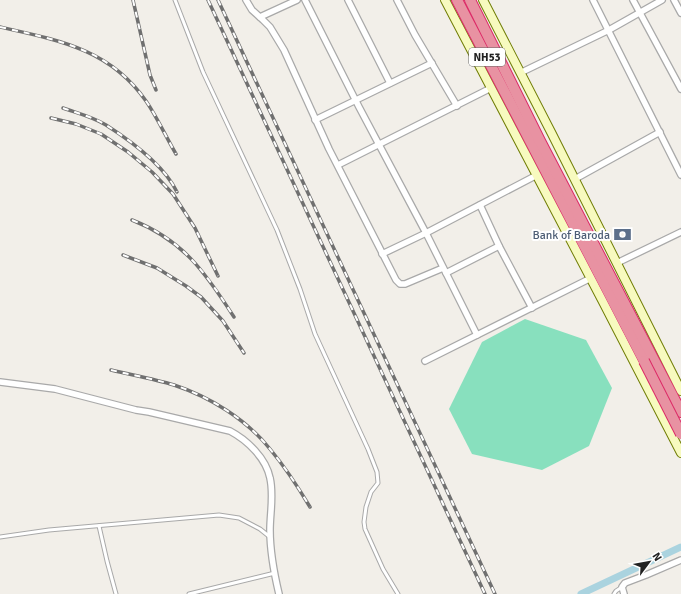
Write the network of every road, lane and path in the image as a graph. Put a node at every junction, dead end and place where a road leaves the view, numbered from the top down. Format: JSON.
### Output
{"nodes":[{"id":1,"x":175,"y":0,"type":"edge"},
{"id":2,"x":246,"y":0,"type":"edge"},
{"id":3,"x":297,"y":0,"type":"edge"},
{"id":4,"x":305,"y":0,"type":"edge"},
{"id":5,"x":348,"y":0,"type":"edge"},
{"id":6,"x":397,"y":0,"type":"edge"},
{"id":7,"x":445,"y":0,"type":"edge"},
{"id":8,"x":457,"y":0,"type":"edge"},
{"id":9,"x":470,"y":0,"type":"edge"},
{"id":10,"x":483,"y":0,"type":"edge"},
{"id":11,"x":593,"y":0,"type":"edge"},
{"id":12,"x":633,"y":0,"type":"edge"},
{"id":13,"x":662,"y":0,"type":"edge"},
{"id":14,"x":674,"y":0,"type":"edge"},
{"id":15,"x":640,"y":13,"type":"junction"},
{"id":16,"x":681,"y":13,"type":"edge"},
{"id":17,"x":260,"y":17,"type":"junction"},
{"id":18,"x":609,"y":30,"type":"junction"},
{"id":19,"x":432,"y":63,"type":"junction"},
{"id":20,"x":520,"y":73,"type":"junction"},
{"id":21,"x":390,"y":83,"type":"junction"},
{"id":22,"x":491,"y":88,"type":"junction"},
{"id":23,"x":681,"y":89,"type":"edge"},
{"id":24,"x":356,"y":101,"type":"junction"},
{"id":25,"x":456,"y":106,"type":"junction"},
{"id":26,"x":521,"y":113,"type":"junction"},
{"id":27,"x":315,"y":120,"type":"junction"},
{"id":28,"x":660,"y":132,"type":"junction"},
{"id":29,"x":379,"y":145,"type":"junction"},
{"id":30,"x":338,"y":165,"type":"junction"},
{"id":31,"x":681,"y":174,"type":"edge"},
{"id":32,"x":536,"y":175,"type":"junction"},
{"id":33,"x":575,"y":179,"type":"junction"},
{"id":34,"x":480,"y":205,"type":"junction"},
{"id":35,"x":681,"y":232,"type":"edge"},
{"id":36,"x":426,"y":233,"type":"junction"},
{"id":37,"x":499,"y":246,"type":"junction"},
{"id":38,"x":382,"y":254,"type":"junction"},
{"id":39,"x":617,"y":264,"type":"junction"},
{"id":40,"x":445,"y":271,"type":"junction"},
{"id":41,"x":591,"y":278,"type":"junction"},
{"id":42,"x":532,"y":308,"type":"junction"},
{"id":43,"x":477,"y":335,"type":"junction"},
{"id":44,"x":425,"y":361,"type":"dead end"},
{"id":45,"x":678,"y":378,"type":"edge"},
{"id":46,"x":0,"y":382,"type":"edge"},
{"id":47,"x":681,"y":391,"type":"edge"},
{"id":48,"x":681,"y":412,"type":"edge"},
{"id":49,"x":681,"y":422,"type":"edge"},
{"id":50,"x":668,"y":428,"type":"junction"},
{"id":51,"x":681,"y":434,"type":"edge"},
{"id":52,"x":681,"y":453,"type":"edge"},
{"id":53,"x":99,"y":526,"type":"junction"},
{"id":54,"x":0,"y":537,"type":"edge"},
{"id":55,"x":270,"y":537,"type":"junction"},
{"id":56,"x":681,"y":560,"type":"edge"},
{"id":57,"x":275,"y":573,"type":"junction"},
{"id":58,"x":622,"y":587,"type":"junction"},
{"id":59,"x":116,"y":594,"type":"edge"},
{"id":60,"x":189,"y":594,"type":"edge"},
{"id":61,"x":279,"y":594,"type":"edge"},
{"id":62,"x":398,"y":594,"type":"edge"},
{"id":63,"x":614,"y":594,"type":"edge"},
{"id":64,"x":624,"y":594,"type":"edge"}],
"edges":[{"from":1,"to":62,"type":"lane"},
{"from":2,"to":17,"type":"street"},
{"from":3,"to":17,"type":"street"},
{"from":4,"to":24,"type":"street"},
{"from":5,"to":21,"type":"street"},
{"from":6,"to":19,"type":"street"},
{"from":7,"to":22,"type":"street"},
{"from":8,"to":26,"type":"highway","number":"NH53"},
{"from":9,"to":26,"type":"highway","number":"NH53"},
{"from":10,"to":20,"type":"street"},
{"from":11,"to":18,"type":"street"},
{"from":12,"to":15,"type":"street"},
{"from":13,"to":15,"type":"street"},
{"from":14,"to":16,"type":"street"},
{"from":15,"to":18,"type":"street"},
{"from":15,"to":23,"type":"street"},
{"from":17,"to":27,"type":"street"},
{"from":18,"to":20,"type":"street"},
{"from":18,"to":28,"type":"street"},
{"from":19,"to":21,"type":"street"},
{"from":19,"to":25,"type":"street"},
{"from":20,"to":33,"type":"street"},
{"from":21,"to":24,"type":"street"},
{"from":22,"to":25,"type":"street"},
{"from":22,"to":32,"type":"street"},
{"from":24,"to":27,"type":"street"},
{"from":24,"to":29,"type":"street"},
{"from":25,"to":29,"type":"street"},
{"from":26,"to":48,"type":"highway","number":"NH53"},
{"from":26,"to":51,"type":"highway","number":"NH53","bridge":true},
{"from":27,"to":30,"type":"street"},
{"from":28,"to":31,"type":"street"},
{"from":28,"to":33,"type":"street"},
{"from":29,"to":30,"type":"street"},
{"from":29,"to":36,"type":"street"},
{"from":30,"to":38,"type":"street"},
{"from":32,"to":34,"type":"street"},
{"from":32,"to":41,"type":"street"},
{"from":33,"to":39,"type":"street"},
{"from":34,"to":36,"type":"street"},
{"from":34,"to":37,"type":"street"},
{"from":35,"to":39,"type":"street"},
{"from":36,"to":38,"type":"street"},
{"from":36,"to":40,"type":"street"},
{"from":37,"to":40,"type":"street"},
{"from":37,"to":42,"type":"street"},
{"from":38,"to":40,"type":"street"},
{"from":39,"to":45,"type":"street"},
{"from":40,"to":43,"type":"street"},
{"from":41,"to":42,"type":"street"},
{"from":41,"to":50,"type":"street"},
{"from":42,"to":43,"type":"street"},
{"from":43,"to":44,"type":"street"},
{"from":45,"to":47,"type":"street"},
{"from":46,"to":55,"type":"street"},
{"from":49,"to":50,"type":"street"},
{"from":50,"to":52,"type":"street"},
{"from":53,"to":54,"type":"lane"},
{"from":53,"to":55,"type":"lane"},
{"from":53,"to":59,"type":"lane"},
{"from":55,"to":57,"type":"street"},
{"from":56,"to":58,"type":"street"},
{"from":57,"to":60,"type":"lane"},
{"from":57,"to":61,"type":"street"},
{"from":58,"to":63,"type":"lane"},
{"from":58,"to":64,"type":"street"}]}
